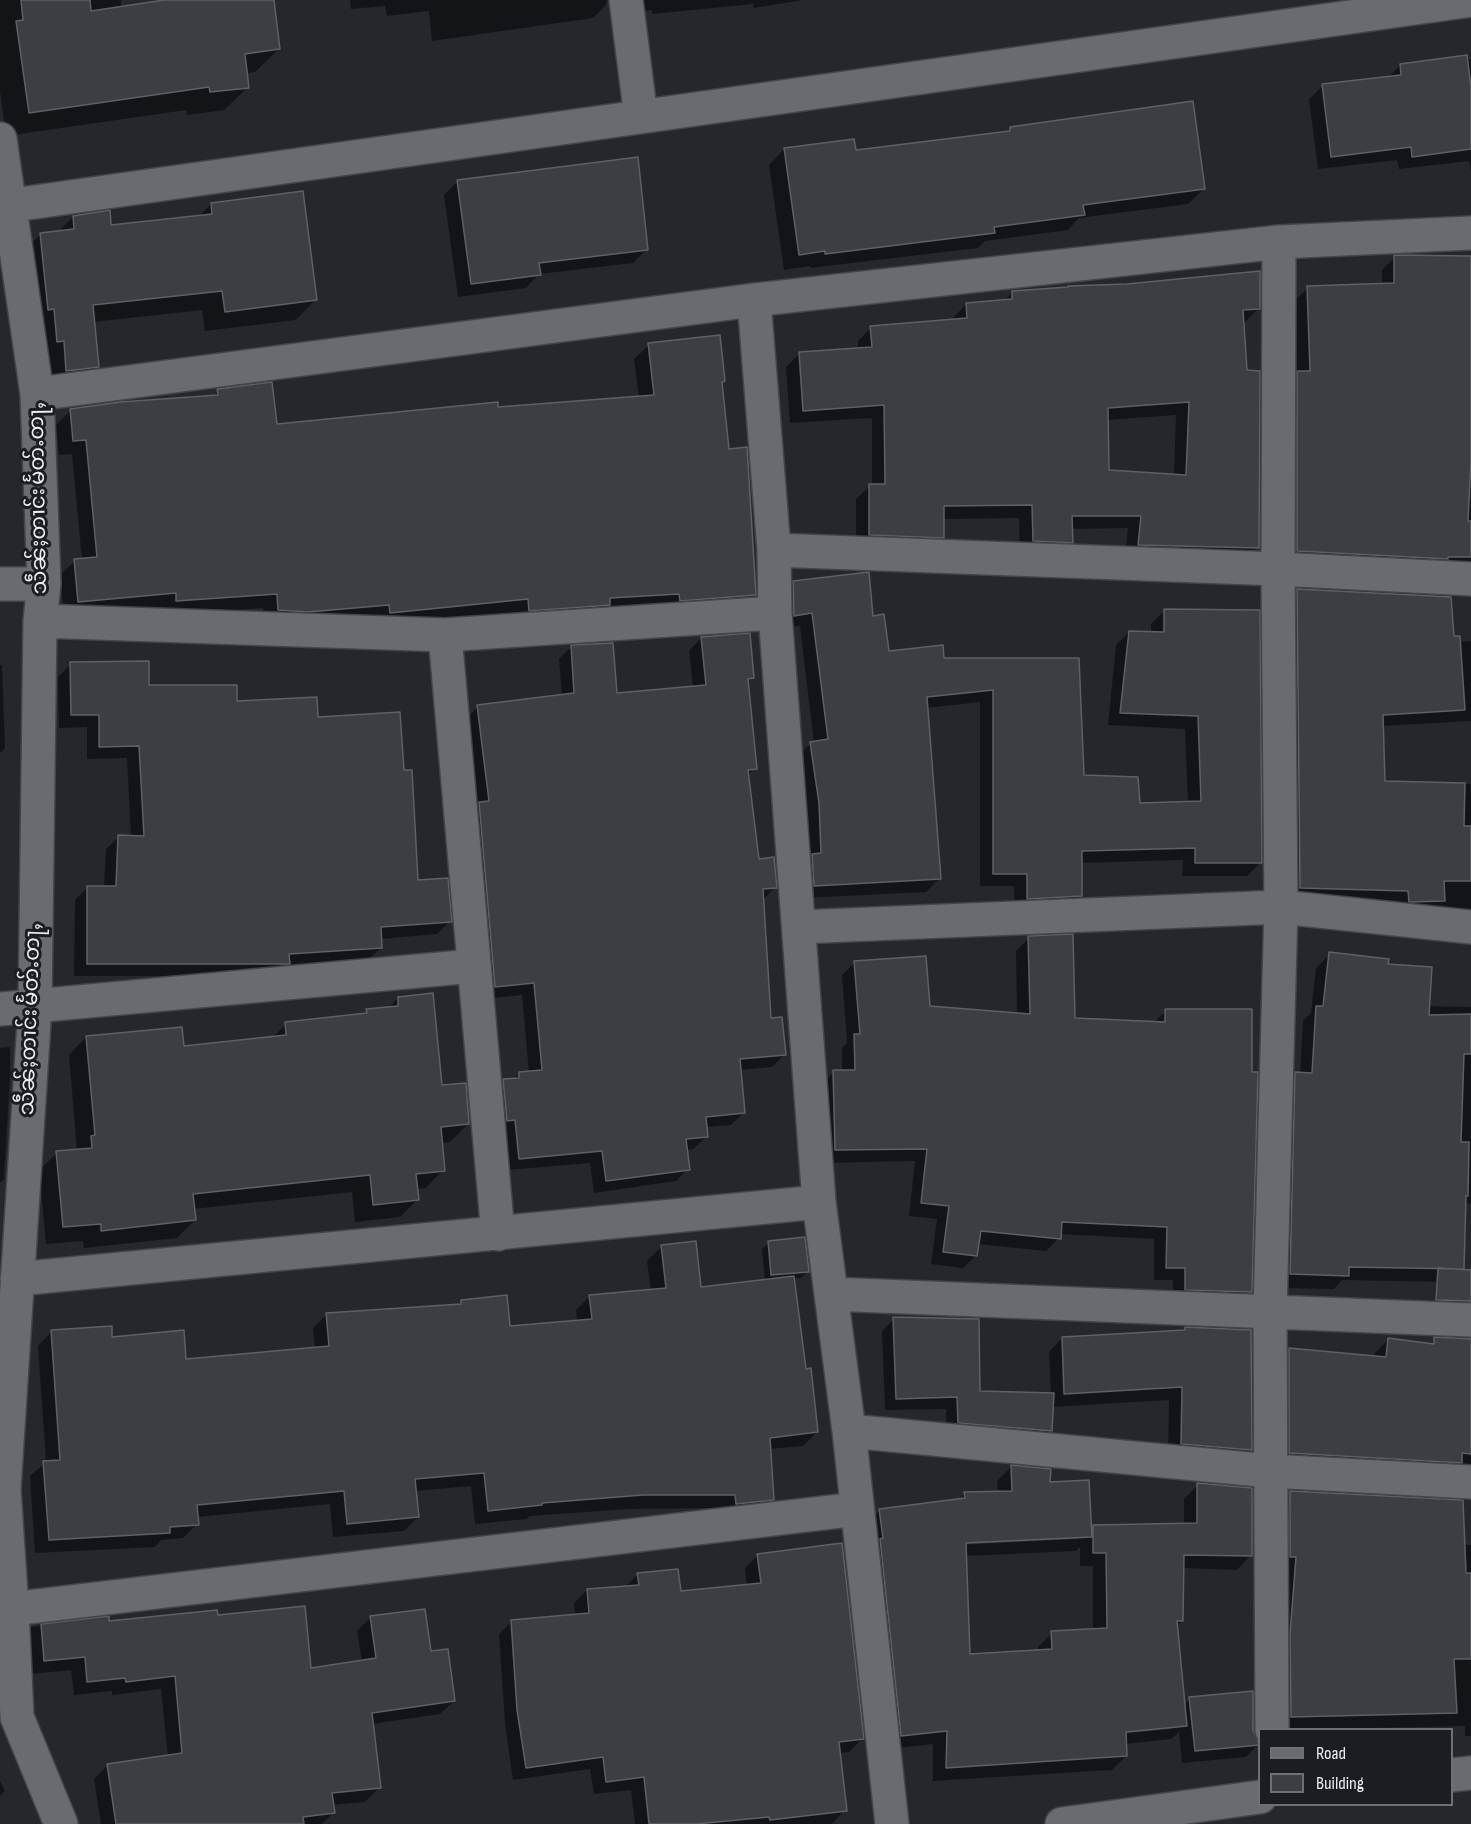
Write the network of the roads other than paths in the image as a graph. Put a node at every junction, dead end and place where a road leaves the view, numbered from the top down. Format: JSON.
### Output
{"nodes":[{"id":1,"x":626,"y":0,"type":"edge"},
{"id":2,"x":1471,"y":0,"type":"edge"},
{"id":3,"x":641,"y":117,"type":"junction"},
{"id":4,"x":0,"y":139,"type":"edge"},
{"id":5,"x":5,"y":207,"type":"edge"},
{"id":6,"x":1471,"y":233,"type":"edge"},
{"id":7,"x":1279,"y":242,"type":"junction"},
{"id":8,"x":754,"y":300,"type":"junction"},
{"id":9,"x":37,"y":394,"type":"junction"},
{"id":10,"x":774,"y":550,"type":"junction"},
{"id":11,"x":1278,"y":568,"type":"junction"},
{"id":12,"x":1471,"y":579,"type":"edge"},
{"id":13,"x":0,"y":584,"type":"edge"},
{"id":14,"x":44,"y":584,"type":"junction"},
{"id":15,"x":775,"y":613,"type":"junction"},
{"id":16,"x":40,"y":621,"type":"junction"},
{"id":17,"x":445,"y":634,"type":"junction"},
{"id":18,"x":1281,"y":907,"type":"junction"},
{"id":19,"x":799,"y":927,"type":"junction"},
{"id":20,"x":1471,"y":927,"type":"edge"},
{"id":21,"x":473,"y":966,"type":"junction"},
{"id":22,"x":34,"y":1007,"type":"junction"},
{"id":23,"x":0,"y":1009,"type":"edge"},
{"id":24,"x":819,"y":1202,"type":"junction"},
{"id":25,"x":498,"y":1234,"type":"junction"},
{"id":26,"x":17,"y":1280,"type":"junction"},
{"id":27,"x":831,"y":1294,"type":"junction"},
{"id":28,"x":1270,"y":1311,"type":"junction"},
{"id":29,"x":1471,"y":1320,"type":"edge"},
{"id":30,"x":849,"y":1431,"type":"junction"},
{"id":31,"x":1270,"y":1470,"type":"junction"},
{"id":32,"x":1471,"y":1482,"type":"edge"},
{"id":33,"x":2,"y":1489,"type":"edge"},
{"id":34,"x":857,"y":1509,"type":"junction"},
{"id":35,"x":12,"y":1609,"type":"junction"},
{"id":36,"x":1272,"y":1728,"type":"edge"},
{"id":37,"x":1471,"y":1773,"type":"edge"},
{"id":38,"x":1453,"y":1775,"type":"edge"},
{"id":39,"x":1258,"y":1798,"type":"edge"},
{"id":40,"x":1225,"y":1813,"type":"edge"},
{"id":41,"x":61,"y":1824,"type":"edge"},
{"id":42,"x":892,"y":1824,"type":"edge"},
{"id":43,"x":1062,"y":1824,"type":"edge"}],
"edges":[{"from":1,"to":3,"type":"street"},
{"from":2,"to":3,"type":"street"},
{"from":3,"to":5,"type":"street"},
{"from":4,"to":5,"type":"street","name":"သဵၼ်ႈတၢင်း မႅတ်ႉတႃႇ"},
{"from":5,"to":9,"type":"street","name":"သဵၼ်ႈတၢင်း မႅတ်ႉတႃႇ"},
{"from":6,"to":7,"type":"street"},
{"from":7,"to":8,"type":"street"},
{"from":7,"to":11,"type":"street"},
{"from":8,"to":9,"type":"street"},
{"from":8,"to":10,"type":"street"},
{"from":9,"to":14,"type":"street","name":"သဵၼ်ႈတၢင်း မႅတ်ႉတႃႇ"},
{"from":10,"to":11,"type":"street"},
{"from":10,"to":15,"type":"street"},
{"from":11,"to":12,"type":"street"},
{"from":11,"to":18,"type":"street"},
{"from":13,"to":14,"type":"street"},
{"from":14,"to":16,"type":"street","name":"သဵၼ်ႈတၢင်း မႅတ်ႉတႃႇ"},
{"from":15,"to":17,"type":"street"},
{"from":15,"to":19,"type":"street"},
{"from":16,"to":17,"type":"street"},
{"from":16,"to":22,"type":"street","name":"သဵၼ်ႈတၢင်း မႅတ်ႉတႃႇ"},
{"from":17,"to":21,"type":"street"},
{"from":18,"to":19,"type":"street"},
{"from":18,"to":20,"type":"street"},
{"from":18,"to":28,"type":"street"},
{"from":19,"to":24,"type":"street"},
{"from":21,"to":22,"type":"street"},
{"from":21,"to":25,"type":"street"},
{"from":22,"to":23,"type":"street"},
{"from":22,"to":26,"type":"street","name":"သဵၼ်ႈတၢင်း မႅတ်ႉတႃႇ"},
{"from":24,"to":25,"type":"street"},
{"from":24,"to":27,"type":"street"},
{"from":25,"to":26,"type":"street"},
{"from":26,"to":33,"type":"street","name":"သဵၼ်ႈတၢင်း မႅတ်ႉတႃႇ"},
{"from":27,"to":28,"type":"street"},
{"from":27,"to":30,"type":"street"},
{"from":28,"to":29,"type":"street"},
{"from":28,"to":31,"type":"street"},
{"from":30,"to":31,"type":"street"},
{"from":30,"to":34,"type":"street"},
{"from":31,"to":32,"type":"street"},
{"from":31,"to":36,"type":"street"},
{"from":33,"to":35,"type":"street","name":"သဵၼ်ႈတၢင်း မႅတ်ႉတႃႇ"},
{"from":34,"to":35,"type":"street"},
{"from":34,"to":42,"type":"street"},
{"from":35,"to":41,"type":"street","name":"သဵၼ်ႈတၢင်း မႅတ်ႉတႃႇ"},
{"from":37,"to":38,"type":"street"},
{"from":39,"to":40,"type":"street"},
{"from":40,"to":43,"type":"street"}]}
